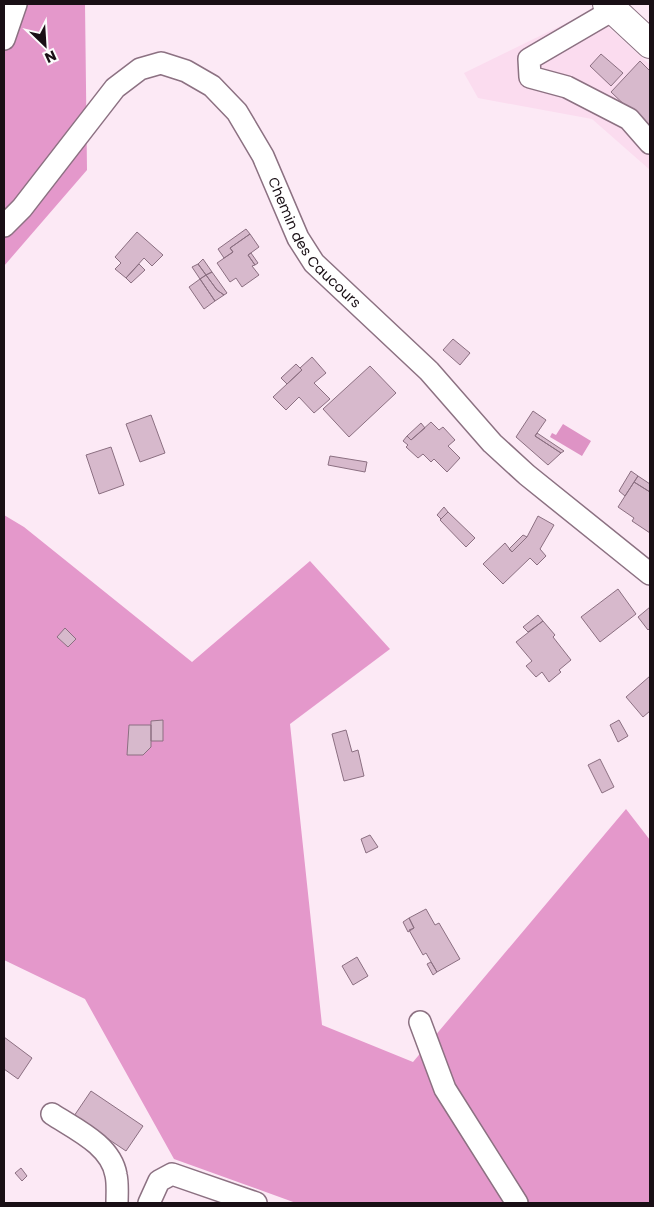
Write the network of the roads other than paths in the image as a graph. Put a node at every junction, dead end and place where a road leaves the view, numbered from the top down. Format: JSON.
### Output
{"nodes":[{"id":1,"x":16,"y":4,"type":"edge"},
{"id":2,"x":610,"y":7,"type":"edge"},
{"id":3,"x":4,"y":39,"type":"edge"},
{"id":4,"x":650,"y":44,"type":"edge"},
{"id":5,"x":650,"y":143,"type":"edge"},
{"id":6,"x":4,"y":226,"type":"edge"},
{"id":7,"x":650,"y":574,"type":"edge"},
{"id":8,"x":420,"y":1022,"type":"dead end"},
{"id":9,"x":52,"y":1114,"type":"dead end"},
{"id":10,"x":118,"y":1203,"type":"edge"},
{"id":11,"x":149,"y":1203,"type":"edge"},
{"id":12,"x":256,"y":1203,"type":"edge"},
{"id":13,"x":517,"y":1203,"type":"edge"}],
"edges":[{"from":1,"to":3,"type":"street"},
{"from":2,"to":4,"type":"main road"},
{"from":2,"to":5,"type":"street"},
{"from":6,"to":7,"type":"street","name":"Chemin des Caucours"},
{"from":8,"to":13,"type":"street"},
{"from":9,"to":10,"type":"street"},
{"from":11,"to":12,"type":"street"}]}
